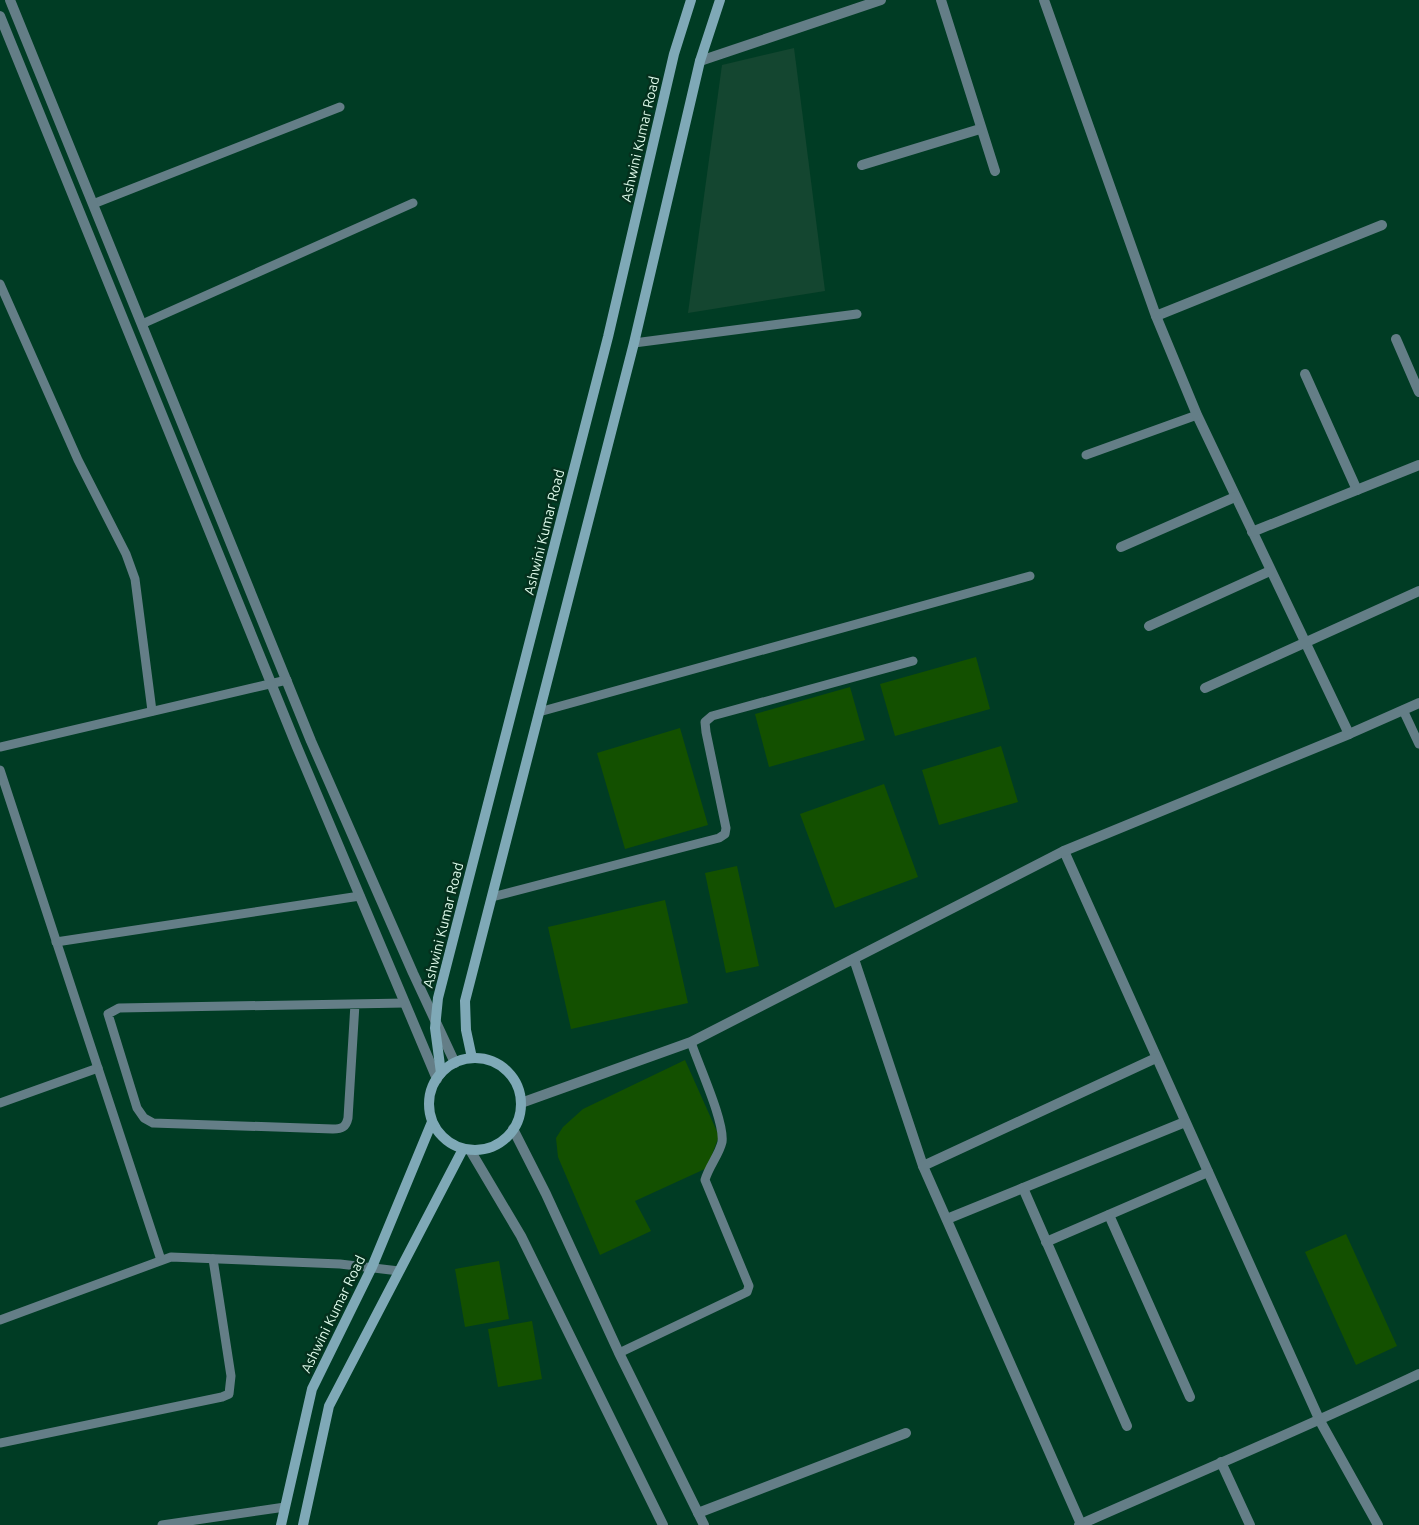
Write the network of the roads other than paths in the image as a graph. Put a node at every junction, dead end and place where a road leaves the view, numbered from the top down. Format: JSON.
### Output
{"nodes":[{"id":1,"x":10,"y":0,"type":"edge"},
{"id":2,"x":692,"y":0,"type":"edge"},
{"id":3,"x":720,"y":0,"type":"edge"},
{"id":4,"x":881,"y":0,"type":"edge"},
{"id":5,"x":941,"y":0,"type":"edge"},
{"id":6,"x":1044,"y":0,"type":"edge"},
{"id":7,"x":0,"y":16,"type":"edge"},
{"id":8,"x":700,"y":61,"type":"junction"},
{"id":9,"x":340,"y":107,"type":"dead end"},
{"id":10,"x":980,"y":129,"type":"junction"},
{"id":11,"x":862,"y":165,"type":"dead end"},
{"id":12,"x":995,"y":171,"type":"dead end"},
{"id":13,"x":413,"y":203,"type":"dead end"},
{"id":14,"x":93,"y":204,"type":"junction"},
{"id":15,"x":1382,"y":225,"type":"dead end"},
{"id":16,"x":0,"y":284,"type":"edge"},
{"id":17,"x":857,"y":314,"type":"dead end"},
{"id":18,"x":1156,"y":316,"type":"junction"},
{"id":19,"x":142,"y":324,"type":"junction"},
{"id":20,"x":1396,"y":339,"type":"dead end"},
{"id":21,"x":634,"y":343,"type":"junction"},
{"id":22,"x":1305,"y":374,"type":"dead end"},
{"id":23,"x":1419,"y":392,"type":"edge"},
{"id":24,"x":1197,"y":415,"type":"junction"},
{"id":25,"x":1086,"y":455,"type":"dead end"},
{"id":26,"x":1419,"y":465,"type":"edge"},
{"id":27,"x":1357,"y":490,"type":"junction"},
{"id":28,"x":1235,"y":497,"type":"junction"},
{"id":29,"x":1252,"y":532,"type":"junction"},
{"id":30,"x":1122,"y":547,"type":"dead end"},
{"id":31,"x":1270,"y":571,"type":"junction"},
{"id":32,"x":1030,"y":576,"type":"dead end"},
{"id":33,"x":1419,"y":592,"type":"edge"},
{"id":34,"x":1149,"y":626,"type":"dead end"},
{"id":35,"x":1305,"y":643,"type":"junction"},
{"id":36,"x":913,"y":661,"type":"dead end"},
{"id":37,"x":287,"y":680,"type":"junction"},
{"id":38,"x":272,"y":684,"type":"junction"},
{"id":39,"x":1205,"y":688,"type":"dead end"},
{"id":40,"x":1419,"y":703,"type":"edge"},
{"id":41,"x":1404,"y":710,"type":"junction"},
{"id":42,"x":152,"y":711,"type":"junction"},
{"id":43,"x":539,"y":712,"type":"junction"},
{"id":44,"x":1349,"y":734,"type":"junction"},
{"id":45,"x":1419,"y":744,"type":"edge"},
{"id":46,"x":0,"y":746,"type":"edge"},
{"id":47,"x":0,"y":770,"type":"edge"},
{"id":48,"x":1064,"y":851,"type":"junction"},
{"id":49,"x":360,"y":896,"type":"junction"},
{"id":50,"x":492,"y":897,"type":"junction"},
{"id":51,"x":56,"y":942,"type":"junction"},
{"id":52,"x":854,"y":959,"type":"junction"},
{"id":53,"x":405,"y":1003,"type":"junction"},
{"id":54,"x":355,"y":1004,"type":"junction"},
{"id":55,"x":435,"y":1022,"type":"junction"},
{"id":56,"x":691,"y":1042,"type":"junction"},
{"id":57,"x":472,"y":1058,"type":"junction"},
{"id":58,"x":1156,"y":1058,"type":"junction"},
{"id":59,"x":455,"y":1063,"type":"junction"},
{"id":60,"x":98,"y":1068,"type":"junction"},
{"id":61,"x":439,"y":1076,"type":"junction"},
{"id":62,"x":0,"y":1103,"type":"edge"},
{"id":63,"x":521,"y":1103,"type":"junction"},
{"id":64,"x":432,"y":1122,"type":"junction"},
{"id":65,"x":1185,"y":1122,"type":"junction"},
{"id":66,"x":514,"y":1129,"type":"junction"},
{"id":67,"x":466,"y":1150,"type":"junction"},
{"id":68,"x":923,"y":1166,"type":"junction"},
{"id":69,"x":1208,"y":1172,"type":"junction"},
{"id":70,"x":1022,"y":1188,"type":"junction"},
{"id":71,"x":1109,"y":1215,"type":"junction"},
{"id":72,"x":947,"y":1219,"type":"junction"},
{"id":73,"x":1046,"y":1242,"type":"junction"},
{"id":74,"x":214,"y":1259,"type":"junction"},
{"id":75,"x":161,"y":1260,"type":"junction"},
{"id":76,"x":372,"y":1267,"type":"junction"},
{"id":77,"x":399,"y":1271,"type":"junction"},
{"id":78,"x":0,"y":1320,"type":"edge"},
{"id":79,"x":619,"y":1353,"type":"junction"},
{"id":80,"x":1419,"y":1374,"type":"edge"},
{"id":81,"x":1190,"y":1398,"type":"dead end"},
{"id":82,"x":1320,"y":1421,"type":"junction"},
{"id":83,"x":1127,"y":1426,"type":"dead end"},
{"id":84,"x":906,"y":1433,"type":"dead end"},
{"id":85,"x":0,"y":1443,"type":"edge"},
{"id":86,"x":1221,"y":1462,"type":"junction"},
{"id":87,"x":285,"y":1507,"type":"junction"},
{"id":88,"x":698,"y":1513,"type":"junction"},
{"id":89,"x":162,"y":1525,"type":"edge"},
{"id":90,"x":281,"y":1525,"type":"edge"},
{"id":91,"x":303,"y":1525,"type":"edge"},
{"id":92,"x":663,"y":1525,"type":"edge"},
{"id":93,"x":704,"y":1525,"type":"edge"},
{"id":94,"x":1080,"y":1525,"type":"edge"},
{"id":95,"x":1250,"y":1525,"type":"edge"},
{"id":96,"x":1378,"y":1525,"type":"edge"}],
"edges":[{"from":1,"to":14,"type":"street"},
{"from":2,"to":55,"type":"main road","name":"Ashwini Kumar Road"},
{"from":3,"to":8,"type":"main road"},
{"from":4,"to":8,"type":"street"},
{"from":5,"to":10,"type":"street"},
{"from":6,"to":18,"type":"street"},
{"from":7,"to":38,"type":"street"},
{"from":8,"to":21,"type":"main road"},
{"from":9,"to":14,"type":"lane"},
{"from":10,"to":11,"type":"street"},
{"from":10,"to":12,"type":"street"},
{"from":13,"to":19,"type":"lane"},
{"from":14,"to":19,"type":"street"},
{"from":15,"to":18,"type":"street"},
{"from":16,"to":42,"type":"lane"},
{"from":17,"to":21,"type":"lane"},
{"from":18,"to":24,"type":"street"},
{"from":19,"to":37,"type":"street"},
{"from":20,"to":23,"type":"street"},
{"from":21,"to":43,"type":"main road"},
{"from":22,"to":27,"type":"street"},
{"from":24,"to":25,"type":"lane"},
{"from":24,"to":28,"type":"street"},
{"from":26,"to":27,"type":"street"},
{"from":27,"to":29,"type":"street"},
{"from":28,"to":29,"type":"street"},
{"from":28,"to":30,"type":"street"},
{"from":29,"to":31,"type":"street"},
{"from":31,"to":34,"type":"street"},
{"from":31,"to":35,"type":"street"},
{"from":32,"to":43,"type":"lane"},
{"from":33,"to":35,"type":"street"},
{"from":35,"to":39,"type":"street"},
{"from":35,"to":44,"type":"street"},
{"from":36,"to":50,"type":"lane"},
{"from":37,"to":38,"type":"lane"},
{"from":37,"to":55,"type":"street"},
{"from":38,"to":42,"type":"lane"},
{"from":38,"to":49,"type":"street"},
{"from":40,"to":41,"type":"street"},
{"from":41,"to":44,"type":"street"},
{"from":41,"to":45,"type":"lane"},
{"from":42,"to":46,"type":"lane"},
{"from":43,"to":50,"type":"main road"},
{"from":44,"to":48,"type":"street"},
{"from":47,"to":51,"type":"lane"},
{"from":48,"to":52,"type":"street"},
{"from":48,"to":58,"type":"street"},
{"from":49,"to":51,"type":"lane"},
{"from":49,"to":53,"type":"street"},
{"from":50,"to":57,"type":"main road"},
{"from":51,"to":60,"type":"lane"},
{"from":52,"to":56,"type":"street"},
{"from":52,"to":68,"type":"street"},
{"from":53,"to":54,"type":"lane"},
{"from":53,"to":61,"type":"street"},
{"from":54,"to":54,"type":"lane"},
{"from":55,"to":59,"type":"street"},
{"from":55,"to":61,"type":"main road","name":"Ashwini Kumar Road"},
{"from":56,"to":63,"type":"street"},
{"from":56,"to":79,"type":"lane"},
{"from":57,"to":59,"type":"main road"},
{"from":57,"to":63,"type":"main road"},
{"from":58,"to":65,"type":"street"},
{"from":58,"to":68,"type":"street"},
{"from":59,"to":61,"type":"main road"},
{"from":60,"to":62,"type":"lane"},
{"from":60,"to":75,"type":"lane"},
{"from":61,"to":64,"type":"main road"},
{"from":63,"to":66,"type":"main road"},
{"from":64,"to":67,"type":"main road"},
{"from":64,"to":76,"type":"main road","name":"Ashwini Kumar Road"},
{"from":65,"to":69,"type":"street"},
{"from":65,"to":70,"type":"street"},
{"from":66,"to":67,"type":"main road"},
{"from":66,"to":79,"type":"street"},
{"from":67,"to":77,"type":"main road"},
{"from":67,"to":92,"type":"street"},
{"from":68,"to":72,"type":"street"},
{"from":69,"to":71,"type":"street"},
{"from":69,"to":82,"type":"street"},
{"from":70,"to":72,"type":"street"},
{"from":70,"to":73,"type":"street"},
{"from":71,"to":73,"type":"street"},
{"from":71,"to":81,"type":"street"},
{"from":72,"to":94,"type":"street"},
{"from":73,"to":83,"type":"street"},
{"from":74,"to":75,"type":"lane"},
{"from":74,"to":76,"type":"lane"},
{"from":74,"to":85,"type":"lane"},
{"from":75,"to":78,"type":"lane"},
{"from":76,"to":77,"type":"lane"},
{"from":76,"to":87,"type":"main road","name":"Ashwini Kumar Road"},
{"from":77,"to":91,"type":"main road"},
{"from":79,"to":88,"type":"street"},
{"from":80,"to":82,"type":"street"},
{"from":82,"to":86,"type":"street"},
{"from":82,"to":96,"type":"street"},
{"from":84,"to":88,"type":"street"},
{"from":86,"to":94,"type":"street"},
{"from":86,"to":95,"type":"street"},
{"from":87,"to":89,"type":"lane"},
{"from":87,"to":90,"type":"main road","name":"Ashwini Kumar Road"},
{"from":88,"to":93,"type":"street"}]}
